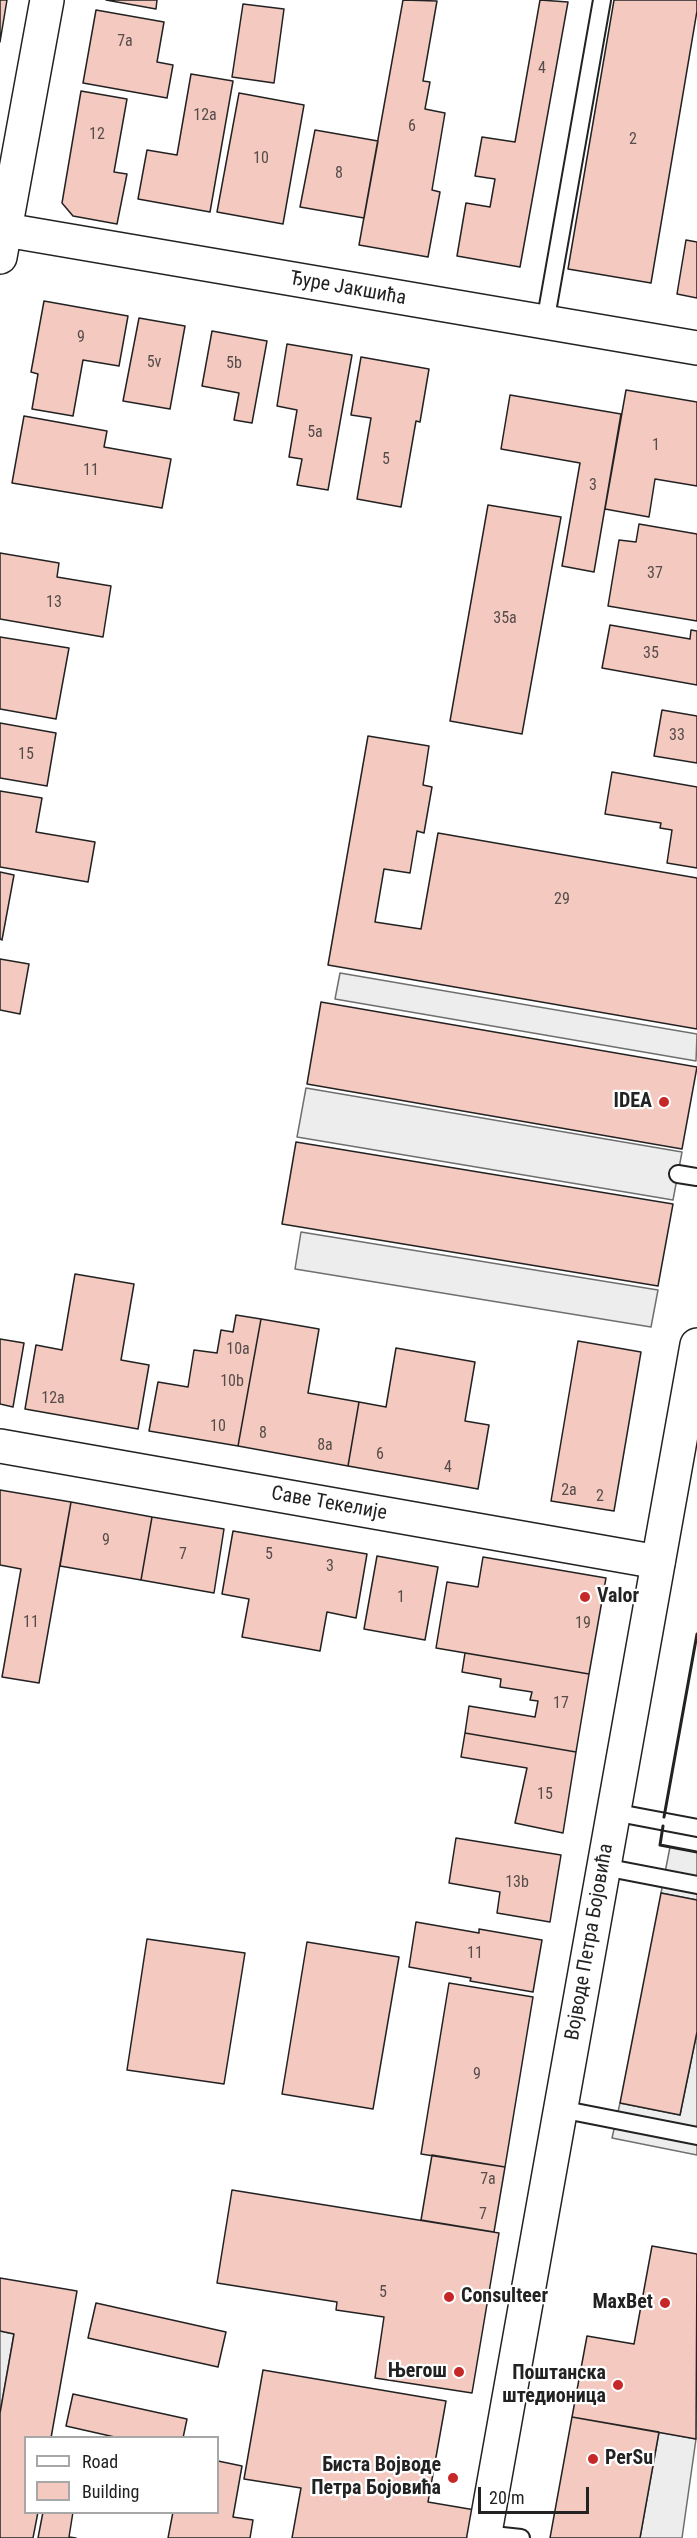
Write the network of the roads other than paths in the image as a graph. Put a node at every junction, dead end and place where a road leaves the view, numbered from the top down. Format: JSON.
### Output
{"nodes":[{"id":1,"x":47,"y":0,"type":"edge"},
{"id":2,"x":602,"y":0,"type":"edge"},
{"id":3,"x":2,"y":238,"type":"edge"},
{"id":4,"x":545,"y":323,"type":"junction"},
{"id":5,"x":697,"y":348,"type":"edge"},
{"id":6,"x":678,"y":1174,"type":"dead end"},
{"id":7,"x":697,"y":1177,"type":"edge"},
{"id":8,"x":697,"y":1345,"type":"edge"},
{"id":9,"x":0,"y":1446,"type":"edge"},
{"id":10,"x":658,"y":1562,"type":"junction"},
{"id":11,"x":613,"y":1812,"type":"junction"},
{"id":12,"x":697,"y":1828,"type":"edge"},
{"id":13,"x":604,"y":1867,"type":"junction"},
{"id":14,"x":697,"y":1885,"type":"edge"},
{"id":15,"x":560,"y":2109,"type":"junction"},
{"id":16,"x":697,"y":2136,"type":"edge"},
{"id":17,"x":484,"y":2536,"type":"edge"},
{"id":18,"x":521,"y":2538,"type":"edge"}],
"edges":[{"from":1,"to":3,"type":"street"},
{"from":2,"to":4,"type":"lane"},
{"from":3,"to":4,"type":"street","name":"Ђуре Јакшића"},
{"from":4,"to":5,"type":"street","name":"Ђуре Јакшића"},
{"from":6,"to":7,"type":"lane"},
{"from":8,"to":10,"type":"street","name":"Војводе Петра Бојовића"},
{"from":9,"to":10,"type":"street","name":"Саве Текелије"},
{"from":10,"to":11,"type":"street","name":"Војводе Петра Бојовића"},
{"from":11,"to":12,"type":"lane"},
{"from":11,"to":13,"type":"street","name":"Војводе Петра Бојовића"},
{"from":13,"to":14,"type":"lane"},
{"from":13,"to":15,"type":"street","name":"Војводе Петра Бојовића"},
{"from":15,"to":16,"type":"lane"},
{"from":15,"to":17,"type":"street","name":"Војводе Петра Бојовића"},
{"from":17,"to":18,"type":"lane"}]}
